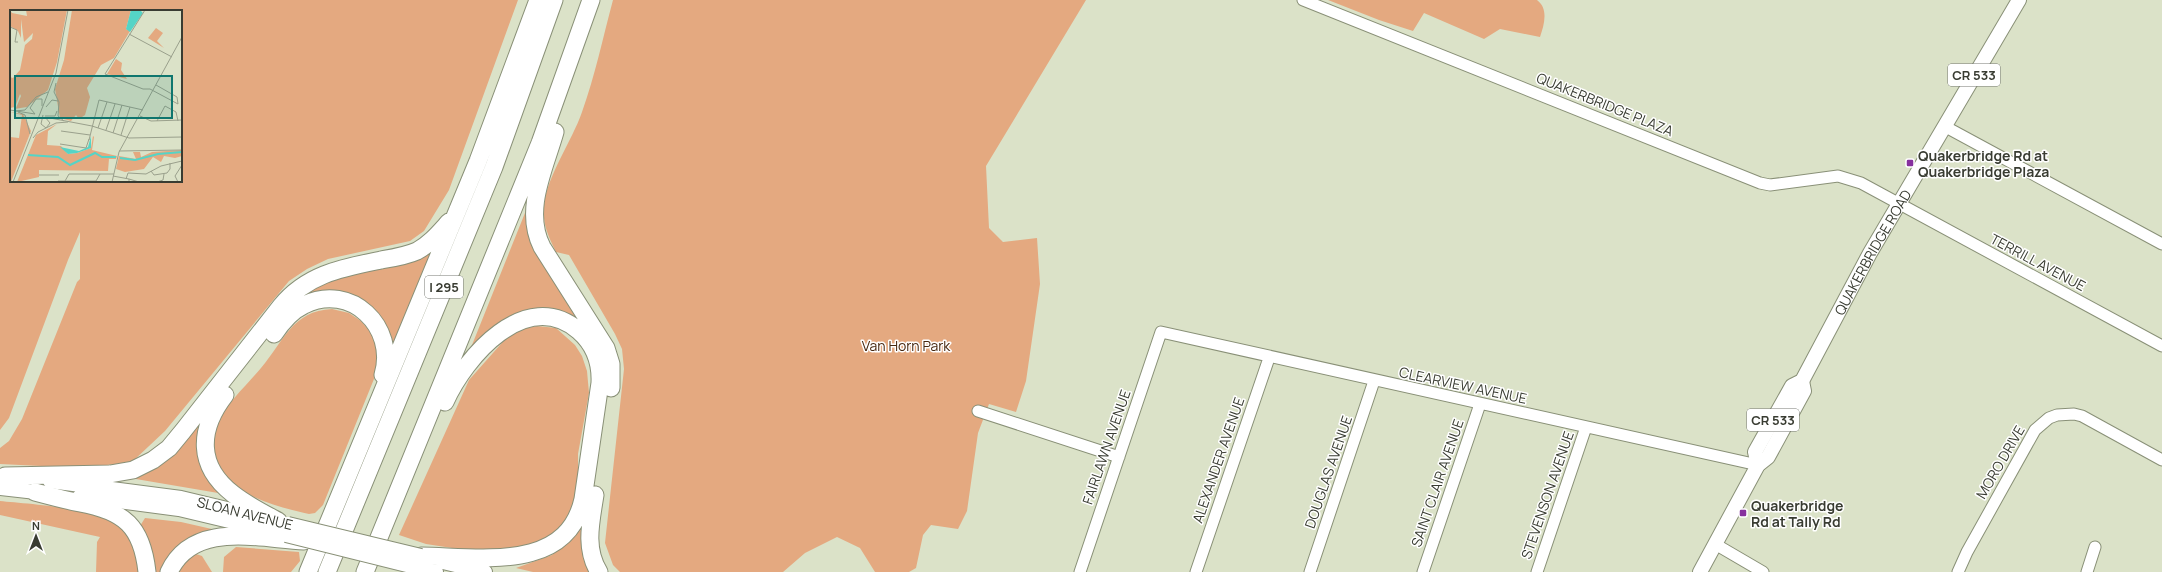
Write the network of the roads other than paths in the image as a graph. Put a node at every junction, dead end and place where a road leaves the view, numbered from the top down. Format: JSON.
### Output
{"nodes":[{"id":1,"x":538,"y":0,"type":"edge"},
{"id":2,"x":554,"y":0,"type":"edge"},
{"id":3,"x":591,"y":0,"type":"edge"},
{"id":4,"x":1303,"y":0,"type":"edge"},
{"id":5,"x":2018,"y":0,"type":"edge"},
{"id":6,"x":571,"y":61,"type":"junction"},
{"id":7,"x":1944,"y":126,"type":"junction"},
{"id":8,"x":1899,"y":204,"type":"junction"},
{"id":9,"x":456,"y":215,"type":"junction"},
{"id":10,"x":2162,"y":244,"type":"edge"},
{"id":11,"x":1161,"y":332,"type":"joint"},
{"id":12,"x":2162,"y":346,"type":"edge"},
{"id":13,"x":1269,"y":358,"type":"junction"},
{"id":14,"x":1374,"y":381,"type":"junction"},
{"id":15,"x":1480,"y":404,"type":"junction"},
{"id":16,"x":978,"y":411,"type":"dead end"},
{"id":17,"x":1586,"y":427,"type":"junction"},
{"id":18,"x":423,"y":428,"type":"junction"},
{"id":19,"x":366,"y":432,"type":"junction"},
{"id":20,"x":1119,"y":456,"type":"junction"},
{"id":21,"x":2162,"y":460,"type":"edge"},
{"id":22,"x":1758,"y":464,"type":"junction"},
{"id":23,"x":2,"y":480,"type":"edge"},
{"id":24,"x":35,"y":492,"type":"junction"},
{"id":25,"x":284,"y":530,"type":"junction"},
{"id":26,"x":382,"y":532,"type":"junction"},
{"id":27,"x":314,"y":542,"type":"joint"},
{"id":28,"x":1716,"y":544,"type":"junction"},
{"id":29,"x":2095,"y":547,"type":"dead end"},
{"id":30,"x":422,"y":565,"type":"edge"},
{"id":31,"x":148,"y":572,"type":"edge"},
{"id":32,"x":169,"y":572,"type":"edge"},
{"id":33,"x":308,"y":572,"type":"edge"},
{"id":34,"x":327,"y":572,"type":"edge"},
{"id":35,"x":365,"y":572,"type":"edge"},
{"id":36,"x":376,"y":572,"type":"edge"},
{"id":37,"x":436,"y":572,"type":"edge"},
{"id":38,"x":485,"y":572,"type":"edge"},
{"id":39,"x":599,"y":572,"type":"edge"},
{"id":40,"x":1080,"y":572,"type":"edge"},
{"id":41,"x":1196,"y":572,"type":"edge"},
{"id":42,"x":1310,"y":572,"type":"edge"},
{"id":43,"x":1423,"y":572,"type":"edge"},
{"id":44,"x":1537,"y":572,"type":"edge"},
{"id":45,"x":1700,"y":572,"type":"edge"},
{"id":46,"x":1762,"y":572,"type":"edge"},
{"id":47,"x":1958,"y":572,"type":"edge"},
{"id":48,"x":2087,"y":572,"type":"edge"}],
"edges":[{"from":1,"to":9,"type":"highway"},
{"from":2,"to":34,"type":"highway","number":"I 295"},
{"from":3,"to":6,"type":"highway","number":"I 295"},
{"from":4,"to":8,"type":"street","name":"QUAKERBRIDGE PLAZA"},
{"from":5,"to":7,"type":"main road","name":"QUAKERBRIDGE ROAD","number":"CR 533"},
{"from":6,"to":18,"type":"highway","number":"I 295"},
{"from":6,"to":39,"type":"highway"},
{"from":7,"to":8,"type":"main road","name":"QUAKERBRIDGE ROAD","number":"CR 533"},
{"from":7,"to":10,"type":"street"},
{"from":8,"to":12,"type":"street","name":"TERRILL AVENUE"},
{"from":8,"to":22,"type":"main road","name":"QUAKERBRIDGE ROAD","number":"CR 533"},
{"from":9,"to":19,"type":"highway"},
{"from":9,"to":23,"type":"highway"},
{"from":11,"to":13,"type":"street","name":"CLEARVIEW AVENUE"},
{"from":11,"to":20,"type":"street","name":"FAIRLAWN AVENUE"},
{"from":13,"to":14,"type":"street","name":"CLEARVIEW AVENUE"},
{"from":13,"to":41,"type":"street","name":"ALEXANDER AVENUE"},
{"from":14,"to":15,"type":"street","name":"CLEARVIEW AVENUE"},
{"from":14,"to":42,"type":"street","name":"DOUGLAS AVENUE"},
{"from":15,"to":17,"type":"street","name":"CLEARVIEW AVENUE"},
{"from":15,"to":43,"type":"street","name":"SAINT CLAIR AVENUE"},
{"from":16,"to":20,"type":"street"},
{"from":17,"to":22,"type":"street","name":"CLEARVIEW AVENUE"},
{"from":17,"to":44,"type":"street","name":"STEVENSON AVENUE"},
{"from":18,"to":26,"type":"highway","number":"I 295"},
{"from":18,"to":30,"type":"highway"},
{"from":19,"to":25,"type":"highway"},
{"from":19,"to":33,"type":"highway"},
{"from":20,"to":40,"type":"street","name":"FAIRLAWN AVENUE"},
{"from":21,"to":47,"type":"street","name":"MORO DRIVE"},
{"from":22,"to":28,"type":"main road","name":"QUAKERBRIDGE ROAD","number":"CR 533"},
{"from":23,"to":24,"type":"main road","name":"SLOAN AVENUE"},
{"from":23,"to":25,"type":"main road","name":"SLOAN AVENUE"},
{"from":24,"to":25,"type":"main road","name":"SLOAN AVENUE"},
{"from":24,"to":31,"type":"highway"},
{"from":25,"to":27,"type":"highway","bridge":true},
{"from":25,"to":30,"type":"main road","name":"SLOAN AVENUE","bridge":true},
{"from":25,"to":32,"type":"highway"},
{"from":26,"to":35,"type":"highway","number":"I 295"},
{"from":26,"to":36,"type":"highway"},
{"from":27,"to":30,"type":"main road","name":"SLOAN AVENUE","bridge":true},
{"from":28,"to":45,"type":"main road","name":"QUAKERBRIDGE ROAD","number":"CR 533"},
{"from":28,"to":46,"type":"street"},
{"from":29,"to":48,"type":"street"},
{"from":30,"to":37,"type":"main road","name":"SLOAN AVENUE"},
{"from":30,"to":38,"type":"main road","name":"SLOAN AVENUE"}]}
